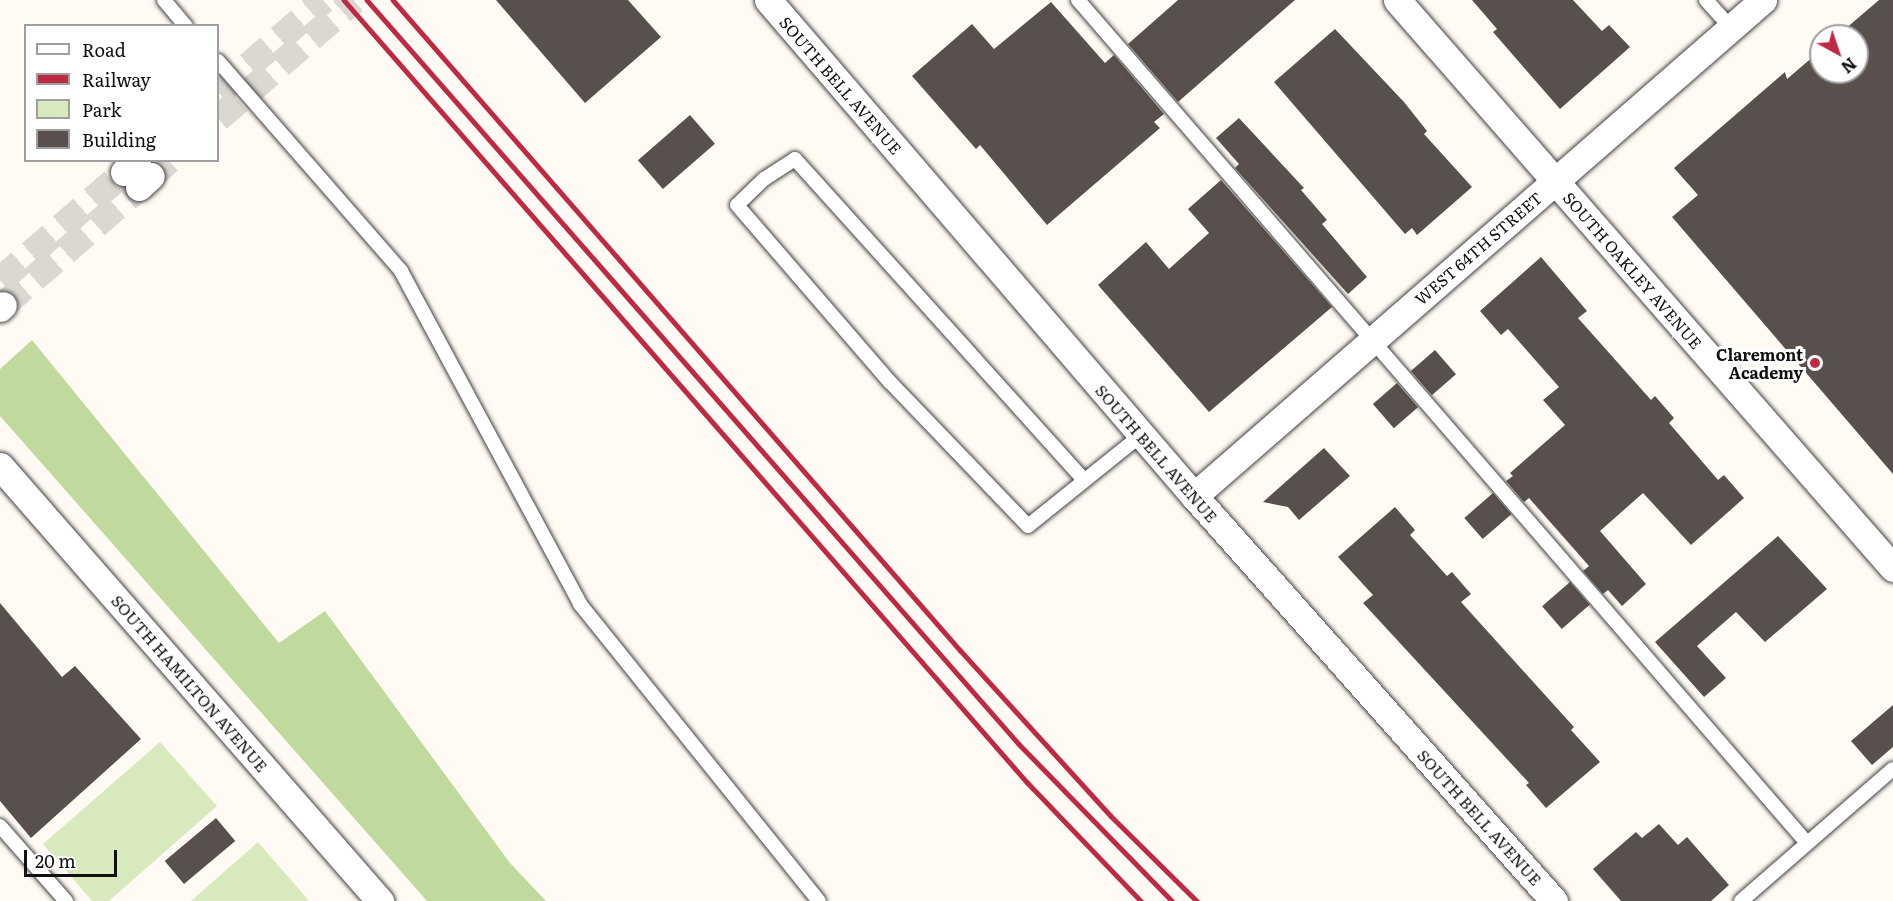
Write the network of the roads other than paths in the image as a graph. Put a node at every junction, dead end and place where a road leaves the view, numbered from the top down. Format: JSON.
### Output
{"nodes":[{"id":1,"x":164,"y":0,"type":"edge"},
{"id":2,"x":768,"y":0,"type":"edge"},
{"id":3,"x":1077,"y":0,"type":"edge"},
{"id":4,"x":1397,"y":0,"type":"edge"},
{"id":5,"x":1706,"y":0,"type":"edge"},
{"id":6,"x":1763,"y":0,"type":"edge"},
{"id":7,"x":184,"y":24,"type":"edge"},
{"id":8,"x":1731,"y":28,"type":"junction"},
{"id":9,"x":219,"y":62,"type":"edge"},
{"id":10,"x":1556,"y":181,"type":"junction"},
{"id":11,"x":1374,"y":339,"type":"junction"},
{"id":12,"x":1141,"y":435,"type":"junction"},
{"id":13,"x":0,"y":466,"type":"edge"},
{"id":14,"x":1084,"y":480,"type":"junction"},
{"id":15,"x":1194,"y":496,"type":"junction"},
{"id":16,"x":1893,"y":568,"type":"edge"},
{"id":17,"x":1893,"y":769,"type":"edge"},
{"id":18,"x":0,"y":826,"type":"edge"},
{"id":19,"x":1807,"y":843,"type":"junction"},
{"id":20,"x":66,"y":901,"type":"edge"},
{"id":21,"x":380,"y":901,"type":"edge"},
{"id":22,"x":819,"y":901,"type":"edge"},
{"id":23,"x":1554,"y":901,"type":"edge"},
{"id":24,"x":1741,"y":901,"type":"edge"}],
"edges":[{"from":1,"to":7,"type":"lane"},
{"from":2,"to":12,"type":"street","name":"SOUTH BELL AVENUE"},
{"from":3,"to":11,"type":"lane"},
{"from":4,"to":10,"type":"street","name":"SOUTH OAKLEY AVENUE"},
{"from":5,"to":8,"type":"lane"},
{"from":6,"to":8,"type":"street","name":"WEST 64TH STREET"},
{"from":8,"to":10,"type":"street","name":"WEST 64TH STREET"},
{"from":9,"to":22,"type":"lane"},
{"from":10,"to":11,"type":"street","name":"WEST 64TH STREET"},
{"from":10,"to":16,"type":"street","name":"SOUTH OAKLEY AVENUE"},
{"from":11,"to":15,"type":"street","name":"WEST 64TH STREET"},
{"from":11,"to":19,"type":"lane"},
{"from":12,"to":14,"type":"lane"},
{"from":12,"to":15,"type":"street","name":"SOUTH BELL AVENUE"},
{"from":13,"to":21,"type":"street","name":"SOUTH HAMILTON AVENUE"},
{"from":14,"to":14,"type":"lane"},
{"from":15,"to":23,"type":"street","name":"SOUTH BELL AVENUE"},
{"from":17,"to":19,"type":"lane"},
{"from":18,"to":20,"type":"lane"},
{"from":19,"to":24,"type":"lane"}]}
